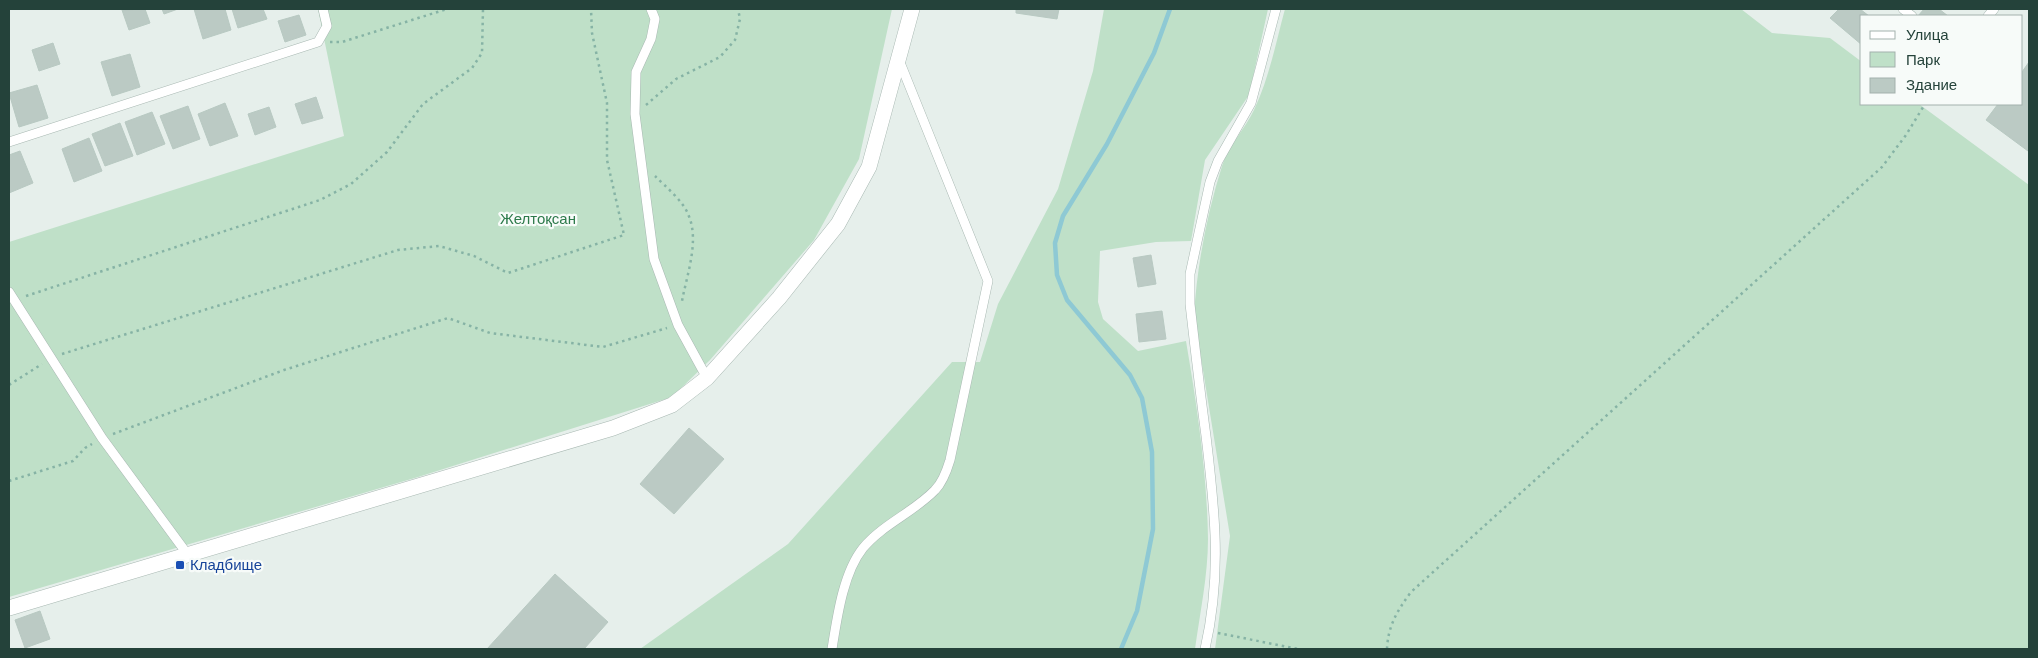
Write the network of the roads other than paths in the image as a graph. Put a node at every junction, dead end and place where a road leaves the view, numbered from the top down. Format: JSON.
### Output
{"nodes":[{"id":1,"x":324,"y":9,"type":"edge"},
{"id":2,"x":651,"y":9,"type":"edge"},
{"id":3,"x":912,"y":9,"type":"edge"},
{"id":4,"x":1276,"y":9,"type":"edge"},
{"id":5,"x":898,"y":60,"type":"junction"},
{"id":6,"x":9,"y":142,"type":"edge"},
{"id":7,"x":12,"y":296,"type":"edge"},
{"id":8,"x":707,"y":378,"type":"junction"},
{"id":9,"x":188,"y":555,"type":"junction"},
{"id":10,"x":9,"y":608,"type":"edge"},
{"id":11,"x":832,"y":649,"type":"edge"},
{"id":12,"x":1205,"y":649,"type":"edge"}],
"edges":[{"from":1,"to":6,"type":"lane"},
{"from":2,"to":8,"type":"lane"},
{"from":3,"to":5,"type":"street"},
{"from":4,"to":12,"type":"lane"},
{"from":5,"to":8,"type":"street"},
{"from":5,"to":11,"type":"lane"},
{"from":7,"to":9,"type":"lane"},
{"from":8,"to":9,"type":"street"},
{"from":9,"to":10,"type":"street"}]}
